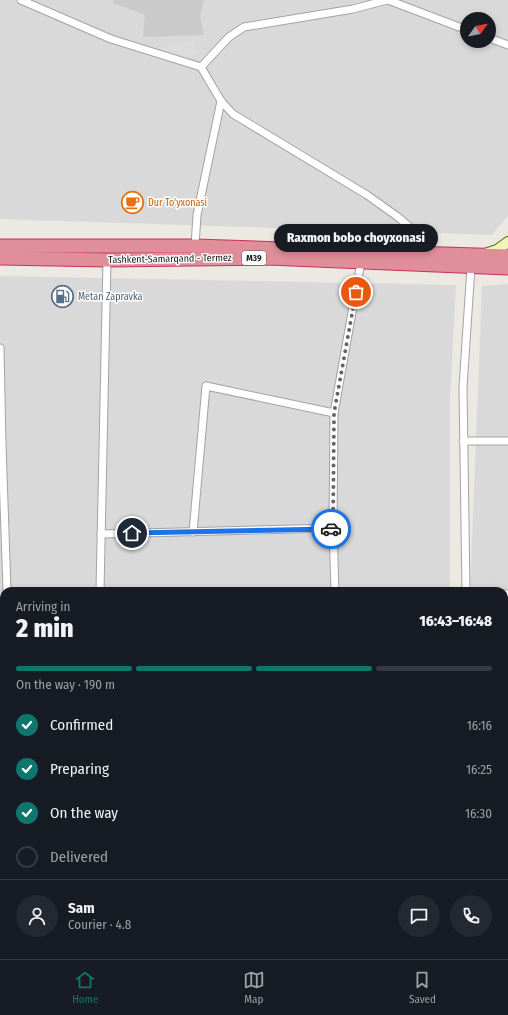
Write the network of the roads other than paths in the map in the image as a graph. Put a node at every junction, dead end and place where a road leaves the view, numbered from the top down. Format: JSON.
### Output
{"nodes":[{"id":1,"x":21,"y":0,"type":"edge"},
{"id":2,"x":388,"y":0,"type":"edge"},
{"id":3,"x":460,"y":27,"type":"edge"},
{"id":4,"x":496,"y":41,"type":"edge"},
{"id":5,"x":508,"y":45,"type":"edge"},
{"id":6,"x":201,"y":66,"type":"junction"},
{"id":7,"x":221,"y":101,"type":"junction"},
{"id":8,"x":508,"y":242,"type":"edge"},
{"id":9,"x":0,"y":246,"type":"edge"},
{"id":10,"x":195,"y":246,"type":"junction"},
{"id":11,"x":430,"y":254,"type":"junction"},
{"id":12,"x":508,"y":256,"type":"edge"},
{"id":13,"x":0,"y":258,"type":"edge"},
{"id":14,"x":107,"y":260,"type":"junction"},
{"id":15,"x":470,"y":261,"type":"junction"},
{"id":16,"x":362,"y":262,"type":"junction"},
{"id":17,"x":508,"y":268,"type":"edge"},
{"id":18,"x":0,"y":348,"type":"edge"},
{"id":19,"x":334,"y":413,"type":"junction"},
{"id":20,"x":464,"y":441,"type":"junction"},
{"id":21,"x":508,"y":441,"type":"edge"},
{"id":22,"x":1,"y":444,"type":"edge"},
{"id":23,"x":333,"y":528,"type":"junction"},
{"id":24,"x":193,"y":532,"type":"junction"},
{"id":25,"x":101,"y":534,"type":"junction"},
{"id":26,"x":3,"y":537,"type":"edge"},
{"id":27,"x":8,"y":587,"type":"edge"},
{"id":28,"x":100,"y":587,"type":"edge"},
{"id":29,"x":335,"y":587,"type":"edge"},
{"id":30,"x":466,"y":587,"type":"edge"}],
"edges":[{"from":1,"to":6,"type":"street"},
{"from":2,"to":3,"type":"street"},
{"from":2,"to":6,"type":"street"},
{"from":4,"to":5,"type":"street"},
{"from":6,"to":7,"type":"street"},
{"from":7,"to":10,"type":"street"},
{"from":7,"to":11,"type":"street"},
{"from":8,"to":15,"type":"main road"},
{"from":9,"to":10,"type":"highway","name":"Tashkent-Samarqand - Termez","number":"M39"},
{"from":10,"to":11,"type":"highway","name":"Tashkent-Samarqand - Termez","number":"M39"},
{"from":11,"to":15,"type":"highway","name":"Tashkent-Samarqand - Termez","number":"M39"},
{"from":12,"to":15,"type":"highway","name":"Tashkent-Samarqand - Termez","number":"M39"},
{"from":13,"to":14,"type":"highway","name":"Tashkent-Samarqand - Termez","number":"M39"},
{"from":14,"to":16,"type":"highway","name":"Tashkent-Samarqand - Termez","number":"M39"},
{"from":14,"to":25,"type":"street"},
{"from":15,"to":16,"type":"highway","name":"Tashkent-Samarqand - Termez","number":"M39"},
{"from":15,"to":17,"type":"highway","name":"Tashkent-Samarqand - Termez","number":"M39"},
{"from":15,"to":20,"type":"street"},
{"from":16,"to":19,"type":"street"},
{"from":18,"to":22,"type":"street"},
{"from":19,"to":23,"type":"street"},
{"from":19,"to":24,"type":"street"},
{"from":20,"to":21,"type":"street"},
{"from":20,"to":30,"type":"street"},
{"from":22,"to":26,"type":"street"},
{"from":23,"to":24,"type":"street"},
{"from":23,"to":29,"type":"street"},
{"from":24,"to":25,"type":"street"},
{"from":25,"to":28,"type":"street"},
{"from":26,"to":27,"type":"street"}]}
